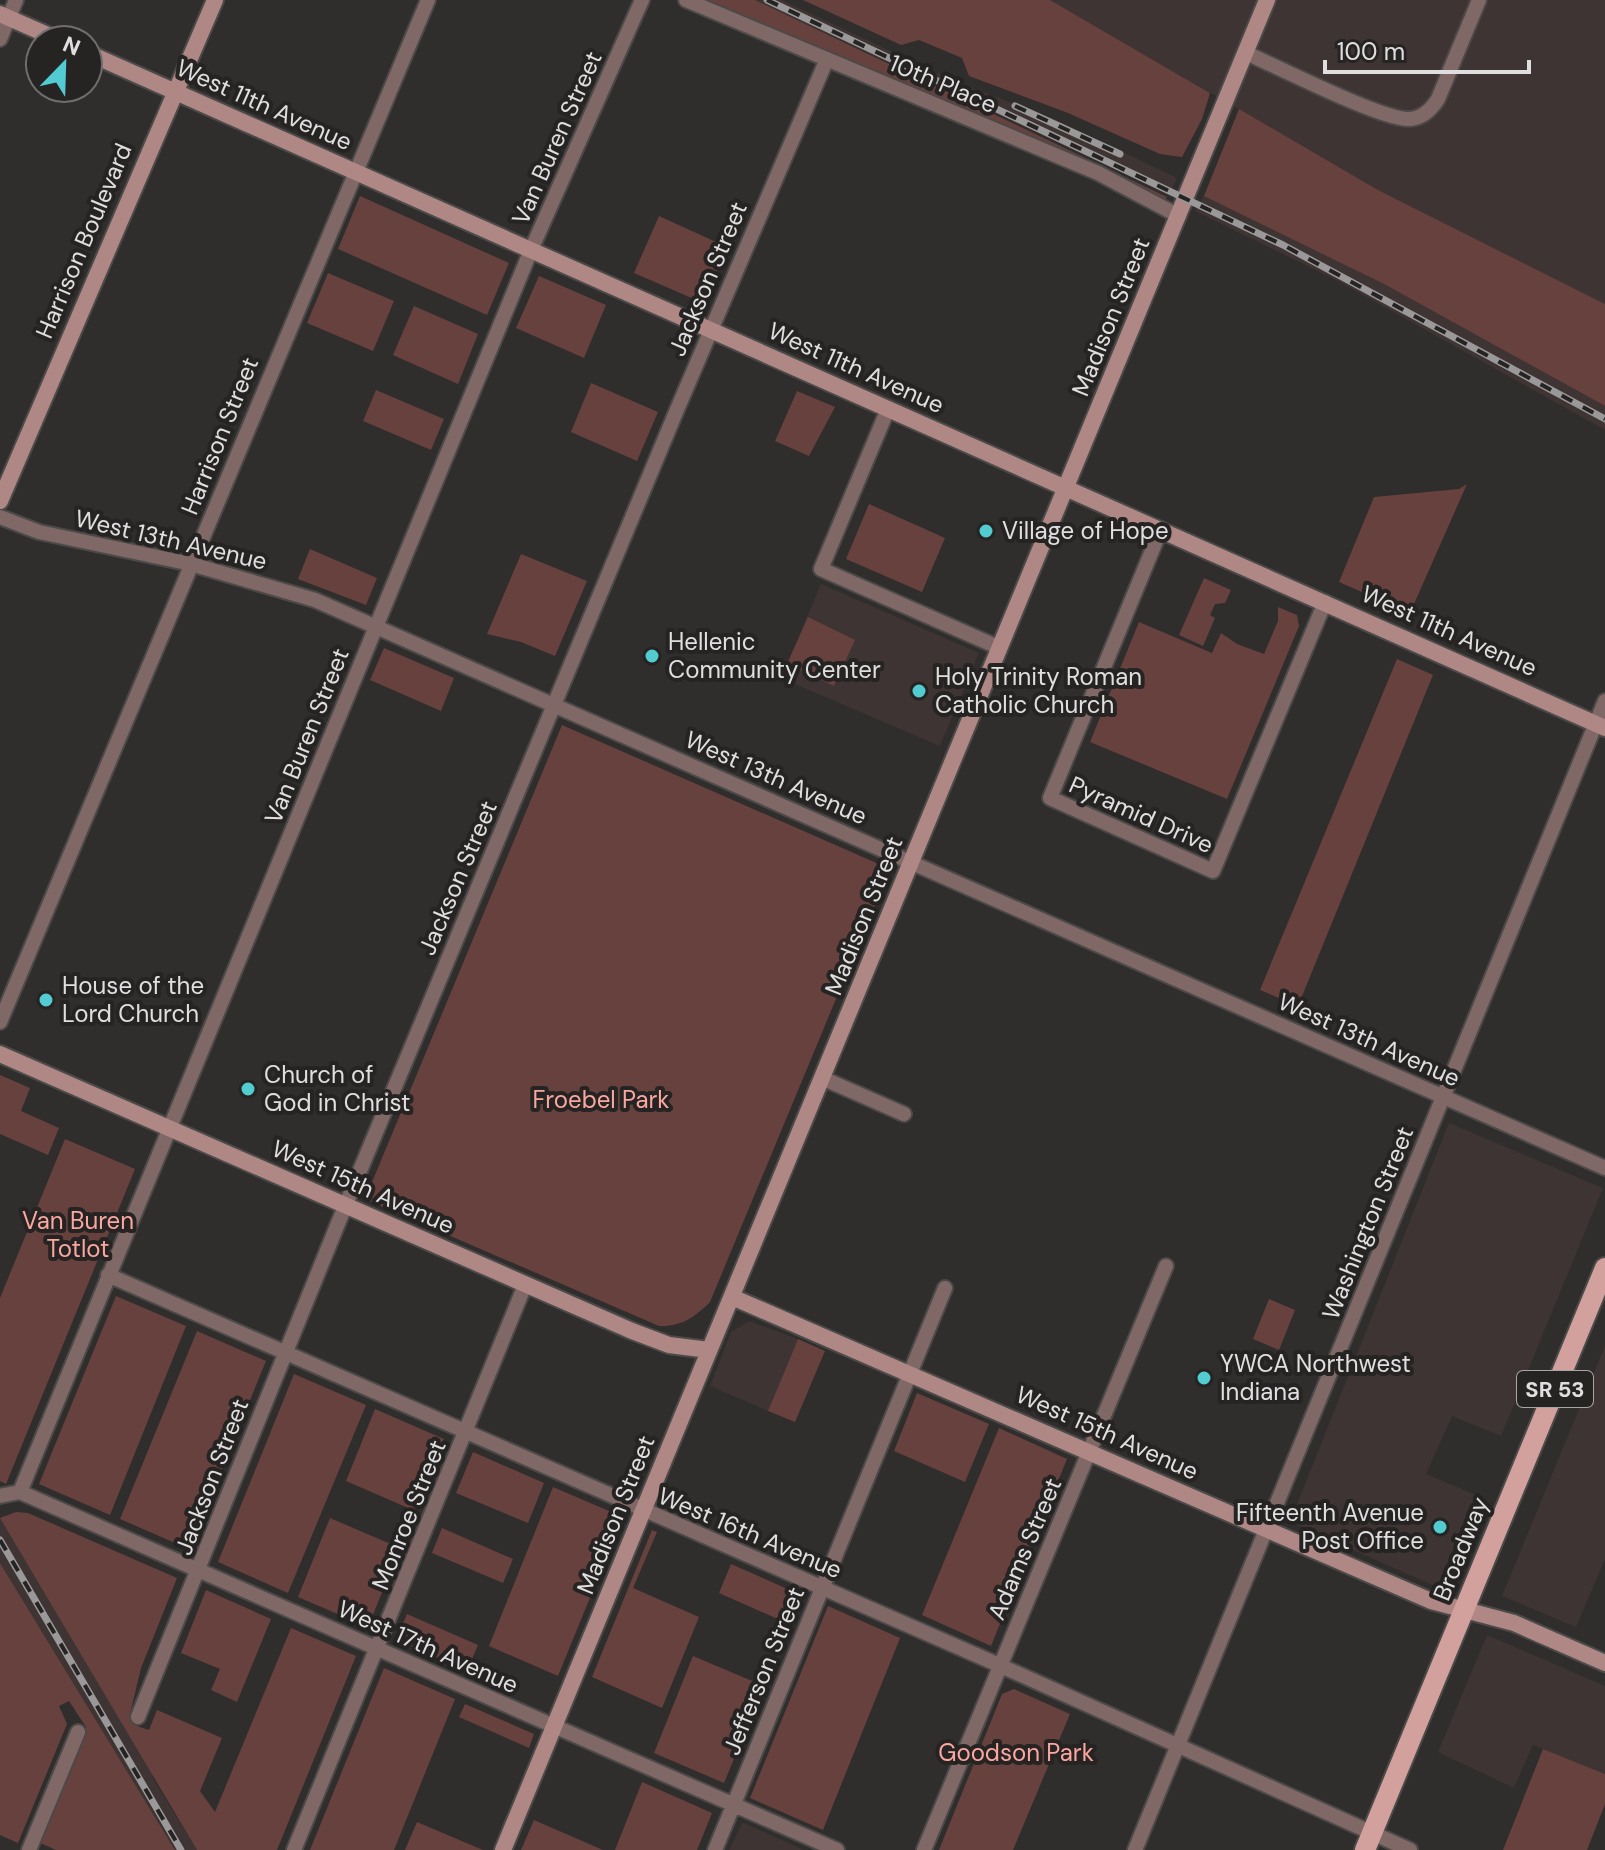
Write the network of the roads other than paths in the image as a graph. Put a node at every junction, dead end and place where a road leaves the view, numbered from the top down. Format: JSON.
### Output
{"nodes":[{"id":1,"x":16,"y":0,"type":"edge"},
{"id":2,"x":215,"y":0,"type":"edge"},
{"id":3,"x":428,"y":0,"type":"edge"},
{"id":4,"x":642,"y":0,"type":"edge"},
{"id":5,"x":686,"y":0,"type":"edge"},
{"id":6,"x":1267,"y":0,"type":"edge"},
{"id":7,"x":1479,"y":0,"type":"edge"},
{"id":8,"x":4,"y":16,"type":"edge"},
{"id":9,"x":24,"y":25,"type":"edge"},
{"id":10,"x":0,"y":39,"type":"edge"},
{"id":11,"x":1246,"y":53,"type":"junction"},
{"id":12,"x":827,"y":59,"type":"junction"},
{"id":13,"x":104,"y":60,"type":"edge"},
{"id":14,"x":174,"y":91,"type":"junction"},
{"id":15,"x":354,"y":171,"type":"junction"},
{"id":16,"x":1179,"y":216,"type":"junction"},
{"id":17,"x":531,"y":250,"type":"junction"},
{"id":18,"x":710,"y":330,"type":"junction"},
{"id":19,"x":888,"y":409,"type":"junction"},
{"id":20,"x":1067,"y":487,"type":"junction"},
{"id":21,"x":0,"y":501,"type":"edge"},
{"id":22,"x":0,"y":517,"type":"edge"},
{"id":23,"x":1161,"y":529,"type":"junction"},
{"id":24,"x":191,"y":564,"type":"junction"},
{"id":25,"x":1325,"y":602,"type":"junction"},
{"id":26,"x":376,"y":627,"type":"junction"},
{"id":27,"x":1000,"y":648,"type":"junction"},
{"id":28,"x":1605,"y":701,"type":"edge"},
{"id":29,"x":554,"y":705,"type":"junction"},
{"id":30,"x":1600,"y":726,"type":"edge"},
{"id":31,"x":912,"y":862,"type":"junction"},
{"id":32,"x":0,"y":1022,"type":"edge"},
{"id":33,"x":0,"y":1054,"type":"edge"},
{"id":34,"x":822,"y":1078,"type":"junction"},
{"id":35,"x":1443,"y":1097,"type":"junction"},
{"id":36,"x":904,"y":1114,"type":"dead end"},
{"id":37,"x":170,"y":1127,"type":"junction"},
{"id":38,"x":1605,"y":1168,"type":"edge"},
{"id":39,"x":346,"y":1206,"type":"junction"},
{"id":40,"x":1166,"y":1266,"type":"dead end"},
{"id":41,"x":1605,"y":1268,"type":"edge"},
{"id":42,"x":108,"y":1275,"type":"junction"},
{"id":43,"x":525,"y":1285,"type":"junction"},
{"id":44,"x":945,"y":1288,"type":"dead end"},
{"id":45,"x":732,"y":1297,"type":"junction"},
{"id":46,"x":709,"y":1350,"type":"junction"},
{"id":47,"x":284,"y":1354,"type":"junction"},
{"id":48,"x":909,"y":1373,"type":"junction"},
{"id":49,"x":466,"y":1432,"type":"junction"},
{"id":50,"x":1090,"y":1451,"type":"junction"},
{"id":51,"x":20,"y":1492,"type":"junction"},
{"id":52,"x":0,"y":1496,"type":"edge"},
{"id":53,"x":644,"y":1511,"type":"junction"},
{"id":54,"x":1267,"y":1529,"type":"junction"},
{"id":55,"x":199,"y":1571,"type":"junction"},
{"id":56,"x":821,"y":1588,"type":"junction"},
{"id":57,"x":1465,"y":1608,"type":"junction"},
{"id":58,"x":379,"y":1649,"type":"junction"},
{"id":59,"x":1605,"y":1663,"type":"edge"},
{"id":60,"x":999,"y":1665,"type":"junction"},
{"id":61,"x":138,"y":1717,"type":"dead end"},
{"id":62,"x":554,"y":1726,"type":"junction"},
{"id":63,"x":78,"y":1732,"type":"dead end"},
{"id":64,"x":1178,"y":1746,"type":"junction"},
{"id":65,"x":734,"y":1804,"type":"junction"},
{"id":66,"x":1369,"y":1842,"type":"edge"},
{"id":67,"x":29,"y":1850,"type":"edge"},
{"id":68,"x":294,"y":1850,"type":"edge"},
{"id":69,"x":503,"y":1850,"type":"edge"},
{"id":70,"x":715,"y":1850,"type":"edge"},
{"id":71,"x":837,"y":1850,"type":"edge"},
{"id":72,"x":924,"y":1850,"type":"edge"},
{"id":73,"x":1135,"y":1850,"type":"edge"},
{"id":74,"x":1410,"y":1850,"type":"edge"}],
"edges":[{"from":1,"to":8,"type":"street"},
{"from":2,"to":14,"type":"street","name":"Harrison Boulevard"},
{"from":3,"to":15,"type":"street","name":"Harrison Street"},
{"from":4,"to":17,"type":"street","name":"Van Buren Street"},
{"from":5,"to":12,"type":"street","name":"10th Place"},
{"from":6,"to":11,"type":"street","name":"Madison Street"},
{"from":7,"to":11,"type":"street"},
{"from":8,"to":9,"type":"street"},
{"from":8,"to":10,"type":"street"},
{"from":11,"to":16,"type":"street","name":"Madison Street"},
{"from":12,"to":16,"type":"street","name":"10th Place"},
{"from":12,"to":18,"type":"street","name":"Jackson Street"},
{"from":13,"to":14,"type":"street","name":"West 11th Avenue"},
{"from":14,"to":15,"type":"street","name":"West 11th Avenue"},
{"from":14,"to":21,"type":"street","name":"Harrison Boulevard"},
{"from":15,"to":17,"type":"street","name":"West 11th Avenue"},
{"from":15,"to":24,"type":"street","name":"Harrison Street"},
{"from":16,"to":20,"type":"street","name":"Madison Street"},
{"from":17,"to":18,"type":"street","name":"West 11th Avenue"},
{"from":17,"to":26,"type":"street","name":"Van Buren Street"},
{"from":18,"to":19,"type":"street","name":"West 11th Avenue"},
{"from":18,"to":29,"type":"street","name":"Jackson Street"},
{"from":19,"to":20,"type":"street","name":"West 11th Avenue"},
{"from":19,"to":27,"type":"street"},
{"from":20,"to":23,"type":"street","name":"West 11th Avenue"},
{"from":20,"to":27,"type":"street","name":"Madison Street"},
{"from":22,"to":24,"type":"street","name":"West 13th Avenue"},
{"from":23,"to":25,"type":"street","name":"West 11th Avenue"},
{"from":23,"to":25,"type":"street","name":"Pyramid Drive"},
{"from":24,"to":26,"type":"street","name":"West 13th Avenue"},
{"from":24,"to":32,"type":"street","name":"Harrison Street"},
{"from":25,"to":30,"type":"street","name":"West 11th Avenue"},
{"from":26,"to":29,"type":"street","name":"West 13th Avenue"},
{"from":26,"to":37,"type":"street","name":"Van Buren Street"},
{"from":27,"to":31,"type":"street","name":"Madison Street"},
{"from":28,"to":30,"type":"street","name":"Washington Street"},
{"from":29,"to":31,"type":"street","name":"West 13th Avenue"},
{"from":29,"to":39,"type":"street","name":"Jackson Street"},
{"from":30,"to":35,"type":"street","name":"Washington Street"},
{"from":31,"to":34,"type":"street","name":"Madison Street"},
{"from":31,"to":35,"type":"street","name":"West 13th Avenue"},
{"from":33,"to":37,"type":"street","name":"West 15th Avenue"},
{"from":34,"to":36,"type":"street"},
{"from":34,"to":45,"type":"street","name":"Madison Street"},
{"from":35,"to":38,"type":"street","name":"West 13th Avenue"},
{"from":35,"to":54,"type":"street","name":"Washington Street"},
{"from":37,"to":39,"type":"street","name":"West 15th Avenue"},
{"from":37,"to":42,"type":"street","name":"Van Buren Street"},
{"from":39,"to":43,"type":"street","name":"West 15th Avenue"},
{"from":39,"to":47,"type":"street","name":"Jackson Street"},
{"from":40,"to":50,"type":"street","name":"Adams Street"},
{"from":41,"to":57,"type":"main road","name":"Broadway","number":"SR 53"},
{"from":42,"to":47,"type":"street","name":"West 16th Avenue"},
{"from":42,"to":51,"type":"street","name":"Van Buren Street"},
{"from":43,"to":46,"type":"street","name":"West 15th Avenue"},
{"from":43,"to":49,"type":"street","name":"Monroe Street"},
{"from":44,"to":48,"type":"street","name":"Jefferson Street"},
{"from":45,"to":46,"type":"street","name":"Madison Street"},
{"from":45,"to":48,"type":"street","name":"West 15th Avenue"},
{"from":46,"to":53,"type":"street","name":"Madison Street"},
{"from":47,"to":49,"type":"street","name":"West 16th Avenue"},
{"from":47,"to":55,"type":"street","name":"Jackson Street"},
{"from":48,"to":50,"type":"street","name":"West 15th Avenue"},
{"from":48,"to":56,"type":"street","name":"Jefferson Street"},
{"from":49,"to":53,"type":"street","name":"West 16th Avenue"},
{"from":49,"to":58,"type":"street","name":"Monroe Street"},
{"from":50,"to":54,"type":"street","name":"West 15th Avenue"},
{"from":50,"to":60,"type":"street","name":"Adams Street"},
{"from":51,"to":52,"type":"street"},
{"from":51,"to":55,"type":"street","name":"West 17th Avenue"},
{"from":53,"to":56,"type":"street","name":"West 16th Avenue"},
{"from":53,"to":62,"type":"street","name":"Madison Street"},
{"from":54,"to":57,"type":"street","name":"West 15th Avenue"},
{"from":54,"to":64,"type":"street","name":"Washington Street"},
{"from":55,"to":58,"type":"street","name":"West 17th Avenue"},
{"from":55,"to":61,"type":"street","name":"Jackson Street"},
{"from":56,"to":60,"type":"street","name":"West 16th Avenue"},
{"from":56,"to":65,"type":"street","name":"Jefferson Street"},
{"from":57,"to":59,"type":"street","name":"West 15th Avenue"},
{"from":57,"to":66,"type":"main road","name":"Broadway","number":"SR 53"},
{"from":58,"to":62,"type":"street","name":"West 17th Avenue"},
{"from":58,"to":68,"type":"street","name":"Monroe Street"},
{"from":60,"to":64,"type":"street","name":"West 16th Avenue"},
{"from":60,"to":72,"type":"street","name":"Adams Street"},
{"from":62,"to":65,"type":"street","name":"West 17th Avenue"},
{"from":62,"to":69,"type":"street","name":"Madison Street"},
{"from":63,"to":67,"type":"street"},
{"from":64,"to":66,"type":"street","name":"West 16th Avenue"},
{"from":64,"to":73,"type":"street","name":"Washington Street"},
{"from":65,"to":70,"type":"street","name":"Jefferson Street"},
{"from":65,"to":71,"type":"street","name":"West 17th Avenue"},
{"from":66,"to":74,"type":"street","name":"West 16th Avenue"}]}
